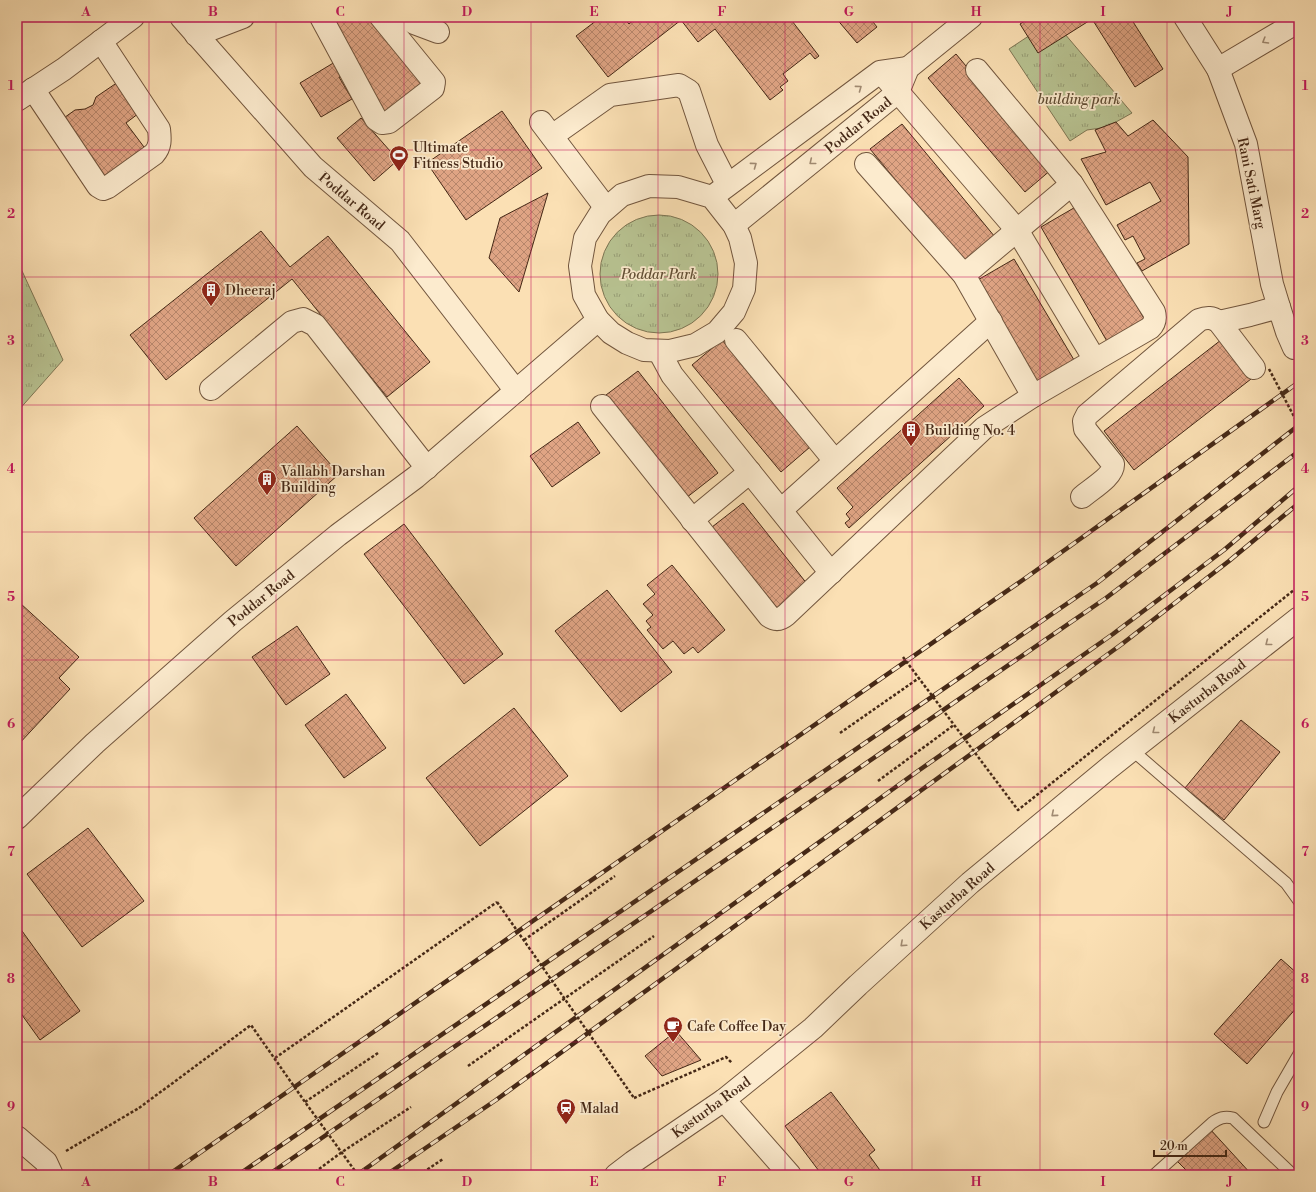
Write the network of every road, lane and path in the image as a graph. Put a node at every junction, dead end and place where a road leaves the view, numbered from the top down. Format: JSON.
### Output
{"nodes":[{"id":1,"x":133,"y":17,"type":"edge"},
{"id":2,"x":181,"y":17,"type":"edge"},
{"id":3,"x":244,"y":17,"type":"edge"},
{"id":4,"x":320,"y":17,"type":"edge"},
{"id":5,"x":381,"y":17,"type":"edge"},
{"id":6,"x":406,"y":17,"type":"edge"},
{"id":7,"x":971,"y":17,"type":"edge"},
{"id":8,"x":1185,"y":17,"type":"edge"},
{"id":9,"x":1299,"y":21,"type":"edge"},
{"id":10,"x":438,"y":32,"type":"dead end"},
{"id":11,"x":196,"y":35,"type":"junction"},
{"id":12,"x":101,"y":41,"type":"junction"},
{"id":13,"x":908,"y":68,"type":"junction"},
{"id":14,"x":1218,"y":69,"type":"junction"},
{"id":15,"x":977,"y":70,"type":"dead end"},
{"id":16,"x":880,"y":72,"type":"junction"},
{"id":17,"x":898,"y":92,"type":"junction"},
{"id":18,"x":25,"y":95,"type":"edge"},
{"id":19,"x":866,"y":164,"type":"dead end"},
{"id":20,"x":1072,"y":184,"type":"junction"},
{"id":21,"x":719,"y":191,"type":"junction"},
{"id":22,"x":606,"y":208,"type":"junction"},
{"id":23,"x":734,"y":224,"type":"junction"},
{"id":24,"x":1017,"y":230,"type":"junction"},
{"id":25,"x":964,"y":275,"type":"junction"},
{"id":26,"x":1279,"y":307,"type":"junction"},
{"id":27,"x":598,"y":320,"type":"junction"},
{"id":28,"x":991,"y":321,"type":"junction"},
{"id":29,"x":1219,"y":322,"type":"junction"},
{"id":30,"x":736,"y":340,"type":"dead end"},
{"id":31,"x":1294,"y":348,"type":"dead end"},
{"id":32,"x":659,"y":351,"type":"junction"},
{"id":33,"x":1095,"y":360,"type":"junction"},
{"id":34,"x":1261,"y":369,"type":"joint"},
{"id":35,"x":211,"y":389,"type":"dead end"},
{"id":36,"x":516,"y":391,"type":"junction"},
{"id":37,"x":1033,"y":396,"type":"junction"},
{"id":38,"x":602,"y":406,"type":"dead end"},
{"id":39,"x":1299,"y":426,"type":"edge"},
{"id":40,"x":835,"y":461,"type":"junction"},
{"id":41,"x":427,"y":468,"type":"junction"},
{"id":42,"x":750,"y":472,"type":"junction"},
{"id":43,"x":1082,"y":497,"type":"dead end"},
{"id":44,"x":781,"y":510,"type":"junction"},
{"id":45,"x":692,"y":520,"type":"junction"},
{"id":46,"x":831,"y":573,"type":"junction"},
{"id":47,"x":1299,"y":586,"type":"edge"},
{"id":48,"x":1299,"y":618,"type":"edge"},
{"id":49,"x":903,"y":657,"type":"dead end"},
{"id":50,"x":919,"y":678,"type":"junction"},
{"id":51,"x":954,"y":725,"type":"junction"},
{"id":52,"x":840,"y":733,"type":"dead end"},
{"id":53,"x":1132,"y":750,"type":"junction"},
{"id":54,"x":878,"y":781,"type":"dead end"},
{"id":55,"x":17,"y":818,"type":"edge"},
{"id":56,"x":615,"y":876,"type":"dead end"},
{"id":57,"x":1299,"y":901,"type":"edge"},
{"id":58,"x":654,"y":936,"type":"dead end"},
{"id":59,"x":524,"y":940,"type":"junction"},
{"id":60,"x":566,"y":999,"type":"junction"},
{"id":61,"x":378,"y":1052,"type":"dead end"},
{"id":62,"x":1299,"y":1054,"type":"edge"},
{"id":63,"x":726,"y":1057,"type":"dead end"},
{"id":64,"x":274,"y":1058,"type":"junction"},
{"id":65,"x":468,"y":1066,"type":"dead end"},
{"id":66,"x":724,"y":1100,"type":"junction"},
{"id":67,"x":305,"y":1102,"type":"junction"},
{"id":68,"x":411,"y":1107,"type":"dead end"},
{"id":69,"x":1264,"y":1122,"type":"dead end"},
{"id":70,"x":17,"y":1137,"type":"edge"},
{"id":71,"x":342,"y":1152,"type":"junction"},
{"id":72,"x":443,"y":1159,"type":"dead end"},
{"id":73,"x":49,"y":1169,"type":"edge"},
{"id":74,"x":311,"y":1175,"type":"edge"},
{"id":75,"x":358,"y":1175,"type":"edge"},
{"id":76,"x":418,"y":1175,"type":"edge"},
{"id":77,"x":616,"y":1175,"type":"edge"},
{"id":78,"x":790,"y":1175,"type":"edge"},
{"id":79,"x":1154,"y":1175,"type":"edge"},
{"id":80,"x":1293,"y":1175,"type":"edge"}],
"edges":[{"from":1,"to":12,"type":"street"},
{"from":2,"to":11,"type":"street","name":"Poddar Road"},
{"from":3,"to":11,"type":"street"},
{"from":4,"to":5,"type":"street"},
{"from":6,"to":10,"type":"street"},
{"from":7,"to":13,"type":"street","name":"Poddar Road"},
{"from":8,"to":14,"type":"street","name":"Rani Sati Marg"},
{"from":9,"to":14,"type":"street","one_way":true},
{"from":11,"to":36,"type":"street","name":"Poddar Road"},
{"from":12,"to":18,"type":"street"},
{"from":12,"to":18,"type":"street"},
{"from":13,"to":16,"type":"street"},
{"from":13,"to":17,"type":"street","name":"Poddar Road"},
{"from":14,"to":26,"type":"street","name":"Rani Sati Marg"},
{"from":15,"to":20,"type":"street"},
{"from":16,"to":17,"type":"street"},
{"from":21,"to":16,"type":"street","one_way":true},
{"from":17,"to":23,"type":"street","name":"Poddar Road","one_way":true},
{"from":17,"to":24,"type":"street"},
{"from":19,"to":25,"type":"street"},
{"from":20,"to":24,"type":"street"},
{"from":20,"to":33,"type":"street"},
{"from":21,"to":22,"type":"street"},
{"from":21,"to":22,"type":"street"},
{"from":21,"to":23,"type":"street"},
{"from":22,"to":27,"type":"street"},
{"from":23,"to":32,"type":"street"},
{"from":24,"to":25,"type":"street"},
{"from":24,"to":33,"type":"street"},
{"from":25,"to":28,"type":"street"},
{"from":26,"to":29,"type":"street"},
{"from":26,"to":31,"type":"street","name":"Rani Sati Marg"},
{"from":27,"to":32,"type":"street"},
{"from":27,"to":36,"type":"street","name":"Poddar Road"},
{"from":28,"to":37,"type":"street"},
{"from":28,"to":40,"type":"street"},
{"from":29,"to":34,"type":"street"},
{"from":29,"to":43,"type":"street"},
{"from":30,"to":40,"type":"street"},
{"from":32,"to":42,"type":"street"},
{"from":33,"to":37,"type":"street"},
{"from":34,"to":39,"type":"path","bridge":true},
{"from":35,"to":41,"type":"street"},
{"from":36,"to":41,"type":"street","name":"Poddar Road"},
{"from":37,"to":46,"type":"street"},
{"from":38,"to":45,"type":"street"},
{"from":40,"to":44,"type":"street"},
{"from":41,"to":55,"type":"street","name":"Poddar Road"},
{"from":42,"to":44,"type":"street"},
{"from":42,"to":45,"type":"street"},
{"from":44,"to":46,"type":"street"},
{"from":45,"to":46,"type":"street"},
{"from":47,"to":51,"type":"path","bridge":true},
{"from":48,"to":53,"type":"street","name":"Kasturba Road","one_way":true},
{"from":49,"to":50,"type":"path","bridge":true},
{"from":50,"to":51,"type":"path","bridge":true},
{"from":50,"to":52,"type":"path"},
{"from":51,"to":54,"type":"path"},
{"from":53,"to":57,"type":"lane"},
{"from":53,"to":66,"type":"street","name":"Kasturba Road","one_way":true},
{"from":56,"to":59,"type":"path"},
{"from":58,"to":60,"type":"path"},
{"from":59,"to":60,"type":"path","bridge":true},
{"from":59,"to":64,"type":"path","bridge":true},
{"from":60,"to":63,"type":"path","bridge":true},
{"from":60,"to":65,"type":"path"},
{"from":61,"to":67,"type":"path"},
{"from":62,"to":69,"type":"lane"},
{"from":64,"to":67,"type":"path","bridge":true},
{"from":64,"to":73,"type":"path","bridge":true},
{"from":66,"to":77,"type":"street","name":"Kasturba Road"},
{"from":66,"to":78,"type":"street"},
{"from":67,"to":71,"type":"path","bridge":true},
{"from":68,"to":71,"type":"path"},
{"from":70,"to":73,"type":"street"},
{"from":71,"to":74,"type":"path"},
{"from":71,"to":75,"type":"path","bridge":true},
{"from":72,"to":76,"type":"path"},
{"from":79,"to":80,"type":"lane"}]}
